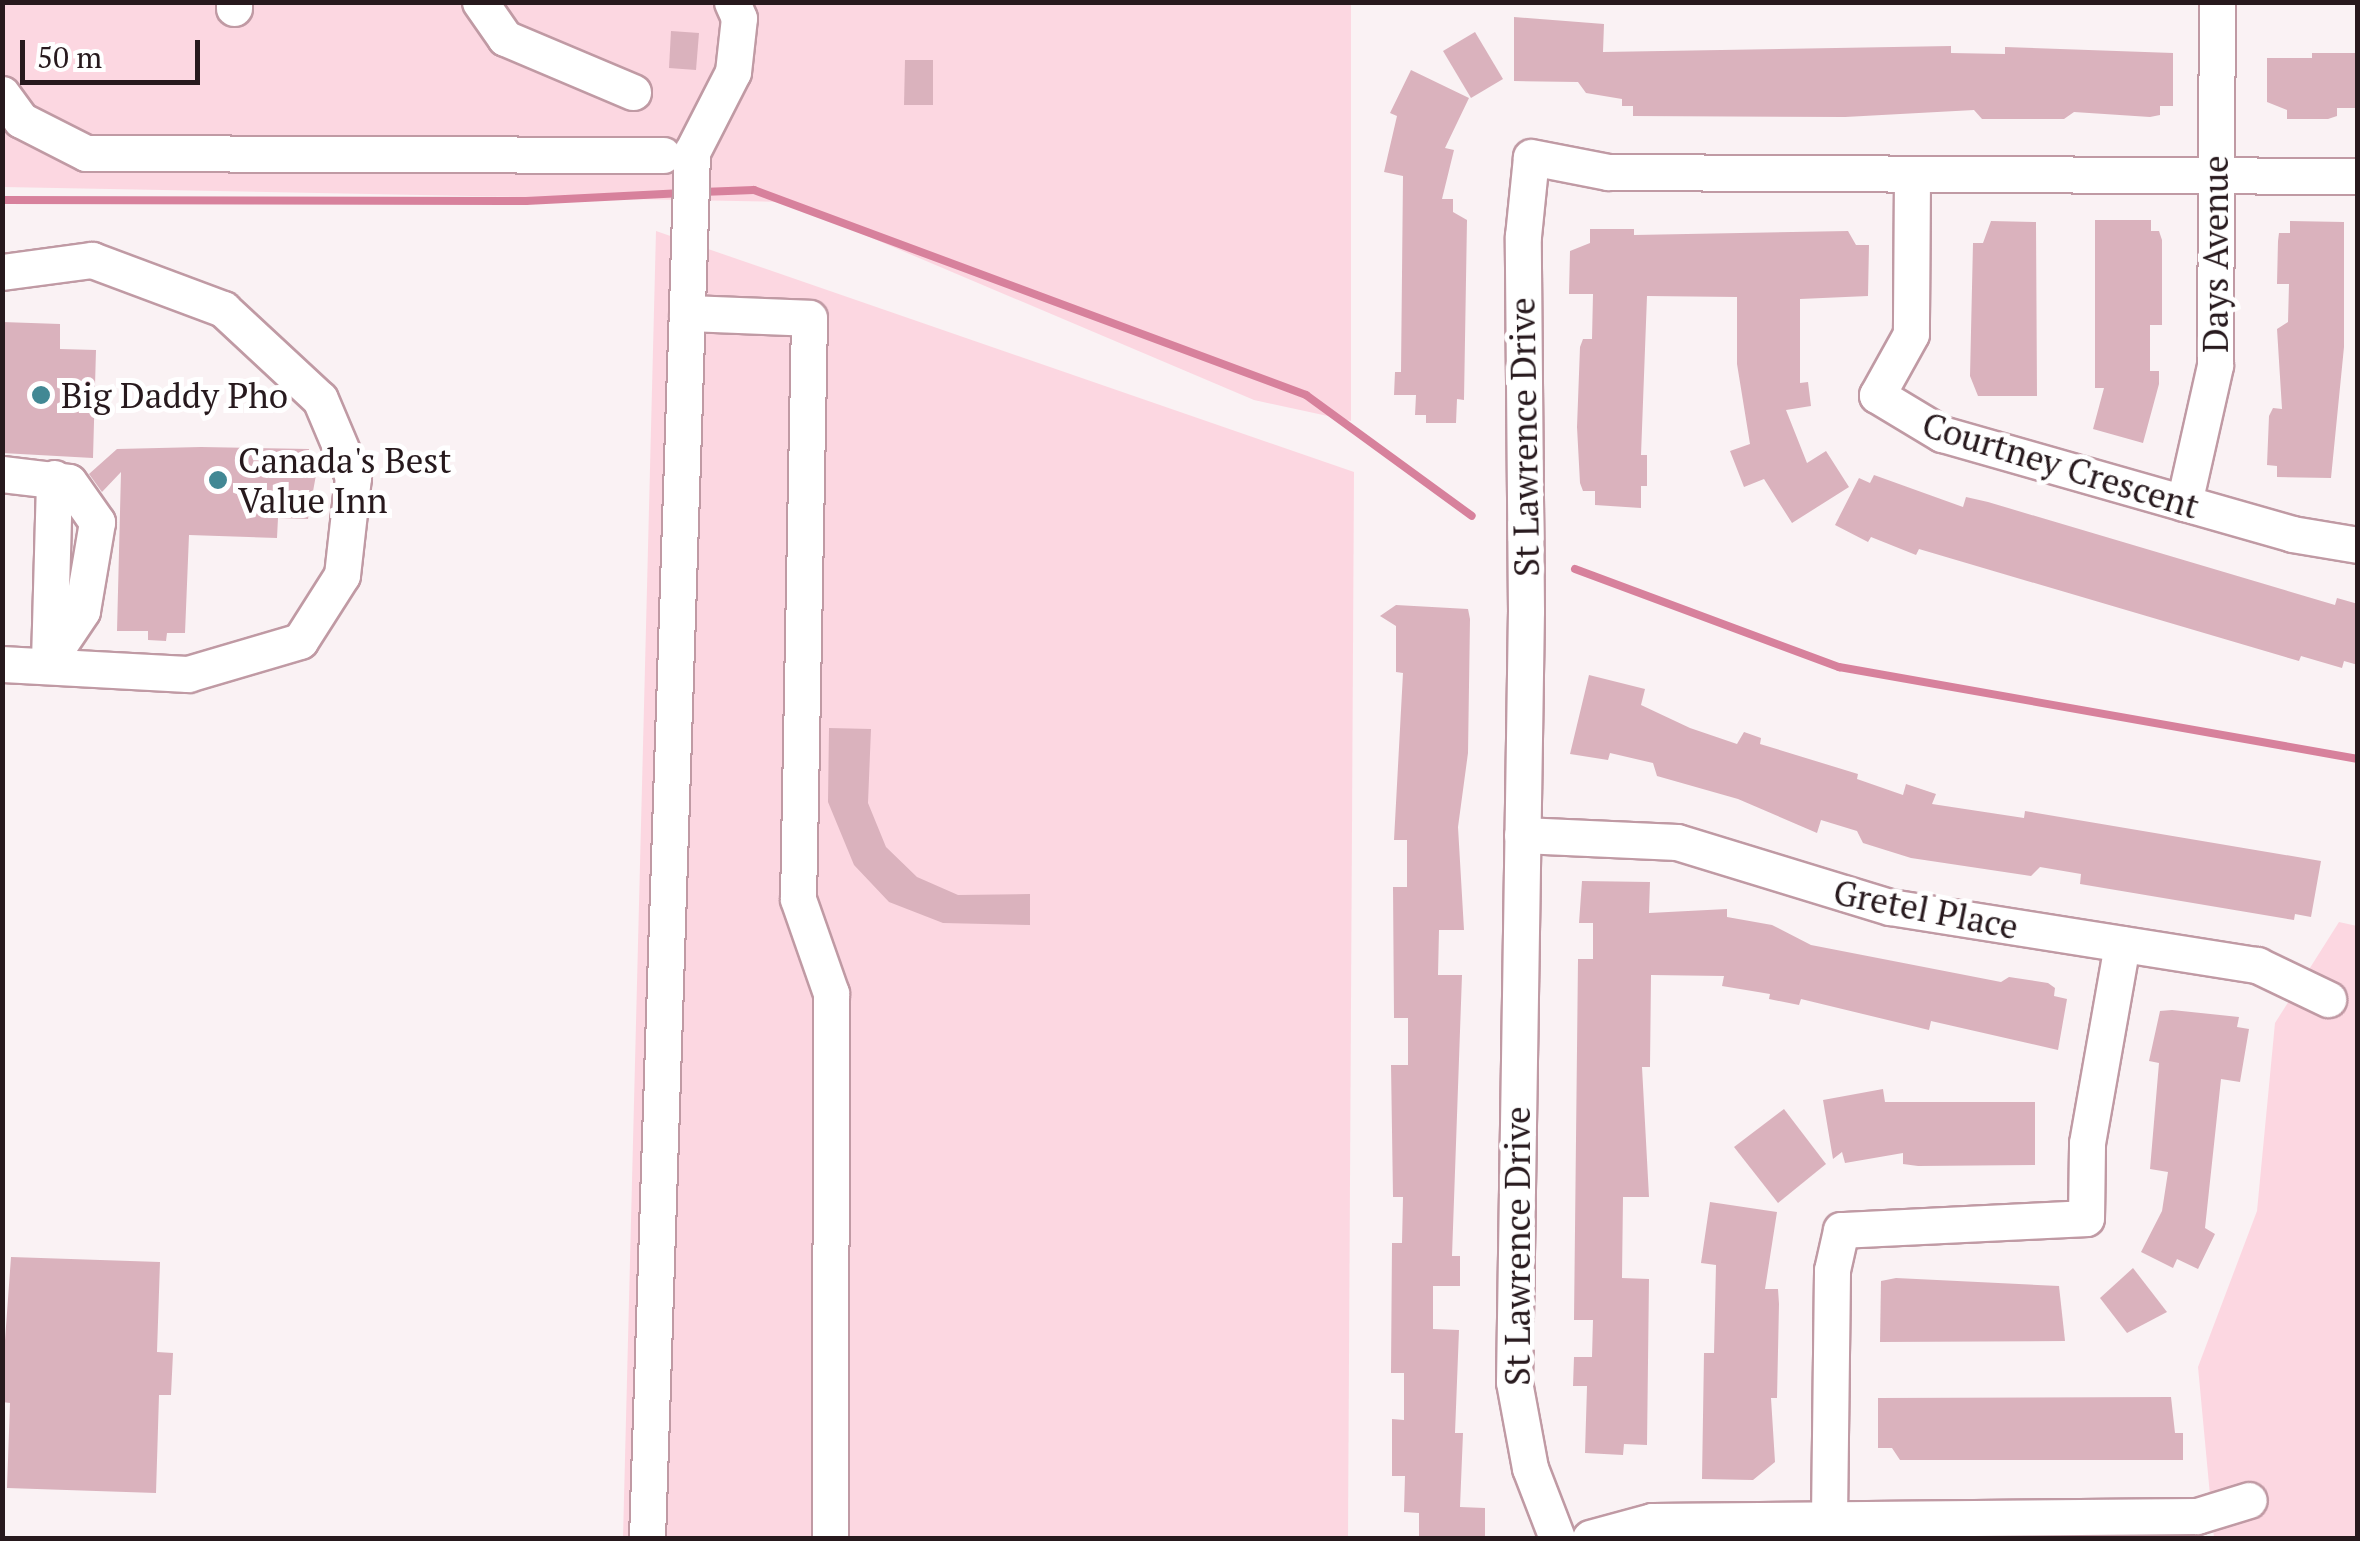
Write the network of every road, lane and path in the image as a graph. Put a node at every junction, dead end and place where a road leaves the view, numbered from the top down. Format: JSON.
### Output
{"nodes":[{"id":1,"x":480,"y":2,"type":"edge"},
{"id":2,"x":732,"y":2,"type":"edge"},
{"id":3,"x":2217,"y":2,"type":"edge"},
{"id":4,"x":633,"y":92,"type":"dead end"},
{"id":5,"x":2,"y":94,"type":"edge"},
{"id":6,"x":663,"y":155,"type":"dead end"},
{"id":7,"x":2216,"y":175,"type":"junction"},
{"id":8,"x":1912,"y":176,"type":"junction"},
{"id":9,"x":2358,"y":176,"type":"edge"},
{"id":10,"x":2,"y":272,"type":"edge"},
{"id":11,"x":687,"y":313,"type":"junction"},
{"id":12,"x":2,"y":474,"type":"edge"},
{"id":13,"x":2184,"y":503,"type":"junction"},
{"id":14,"x":2358,"y":545,"type":"edge"},
{"id":15,"x":49,"y":663,"type":"junction"},
{"id":16,"x":2,"y":664,"type":"edge"},
{"id":17,"x":1522,"y":835,"type":"junction"},
{"id":18,"x":2122,"y":944,"type":"junction"},
{"id":19,"x":2328,"y":999,"type":"dead end"},
{"id":20,"x":2248,"y":1500,"type":"dead end"},
{"id":21,"x":1829,"y":1518,"type":"junction"},
{"id":22,"x":646,"y":1538,"type":"edge"},
{"id":23,"x":830,"y":1538,"type":"edge"},
{"id":24,"x":1556,"y":1538,"type":"edge"},
{"id":25,"x":1590,"y":1538,"type":"edge"}],
"edges":[{"from":1,"to":4,"type":"street"},
{"from":2,"to":11,"type":"street"},
{"from":3,"to":7,"type":"street","name":"Days Avenue"},
{"from":5,"to":6,"type":"street"},
{"from":7,"to":8,"type":"street","name":"St Lawrence Drive"},
{"from":7,"to":9,"type":"street","name":"St Lawrence Drive"},
{"from":7,"to":13,"type":"street","name":"Days Avenue"},
{"from":8,"to":13,"type":"street","name":"Courtney Crescent"},
{"from":8,"to":17,"type":"street","name":"St Lawrence Drive"},
{"from":10,"to":15,"type":"street"},
{"from":11,"to":22,"type":"street"},
{"from":11,"to":23,"type":"street"},
{"from":12,"to":15,"type":"street"},
{"from":13,"to":14,"type":"street","name":"Courtney Crescent"},
{"from":15,"to":16,"type":"street"},
{"from":17,"to":18,"type":"street","name":"Gretel Place"},
{"from":17,"to":24,"type":"street","name":"St Lawrence Drive"},
{"from":18,"to":19,"type":"street","name":"Gretel Place"},
{"from":18,"to":21,"type":"street"},
{"from":20,"to":21,"type":"street"},
{"from":21,"to":25,"type":"street"}]}
